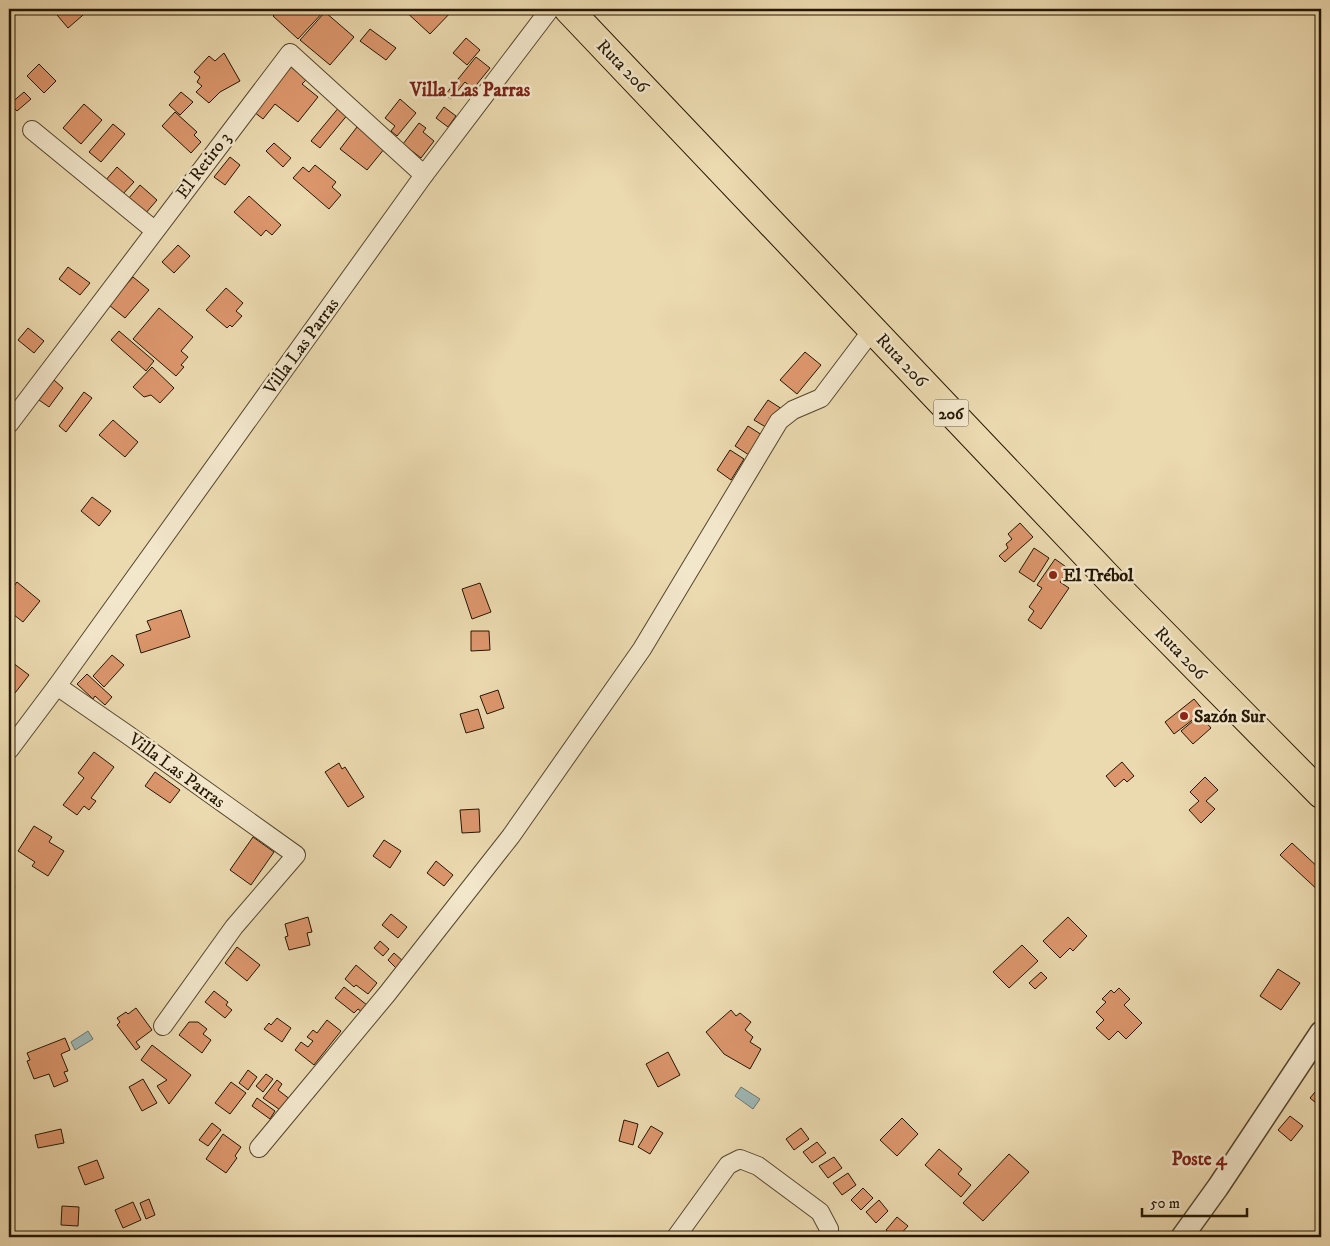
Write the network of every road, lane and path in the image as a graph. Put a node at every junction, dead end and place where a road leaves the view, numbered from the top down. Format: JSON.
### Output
{"nodes":[{"id":1,"x":550,"y":9,"type":"edge"},
{"id":2,"x":568,"y":9,"type":"edge"},
{"id":3,"x":32,"y":130,"type":"dead end"},
{"id":4,"x":424,"y":175,"type":"junction"},
{"id":5,"x":154,"y":230,"type":"junction"},
{"id":6,"x":873,"y":329,"type":"junction"},
{"id":7,"x":9,"y":424,"type":"edge"},
{"id":8,"x":57,"y":686,"type":"junction"},
{"id":9,"x":9,"y":750,"type":"edge"},
{"id":10,"x":1321,"y":794,"type":"edge"},
{"id":11,"x":163,"y":1026,"type":"dead end"},
{"id":12,"x":1321,"y":1032,"type":"edge"},
{"id":13,"x":259,"y":1148,"type":"dead end"},
{"id":14,"x":676,"y":1237,"type":"edge"},
{"id":15,"x":829,"y":1237,"type":"edge"},
{"id":16,"x":1182,"y":1237,"type":"edge"}],
"edges":[{"from":1,"to":4,"type":"street","name":"Villa Las Parras"},
{"from":2,"to":6,"type":"highway","name":"Ruta 206","number":"206"},
{"from":3,"to":5,"type":"street"},
{"from":4,"to":5,"type":"street","name":"El Retiro 3"},
{"from":4,"to":8,"type":"street","name":"Villa Las Parras"},
{"from":5,"to":7,"type":"street","name":"El Retiro 3"},
{"from":6,"to":10,"type":"highway","name":"Ruta 206","number":"206"},
{"from":6,"to":13,"type":"street"},
{"from":8,"to":9,"type":"street","name":"Villa Las Parras"},
{"from":8,"to":11,"type":"street","name":"Villa Las Parras"},
{"from":12,"to":16,"type":"street"},
{"from":14,"to":15,"type":"street"}]}
